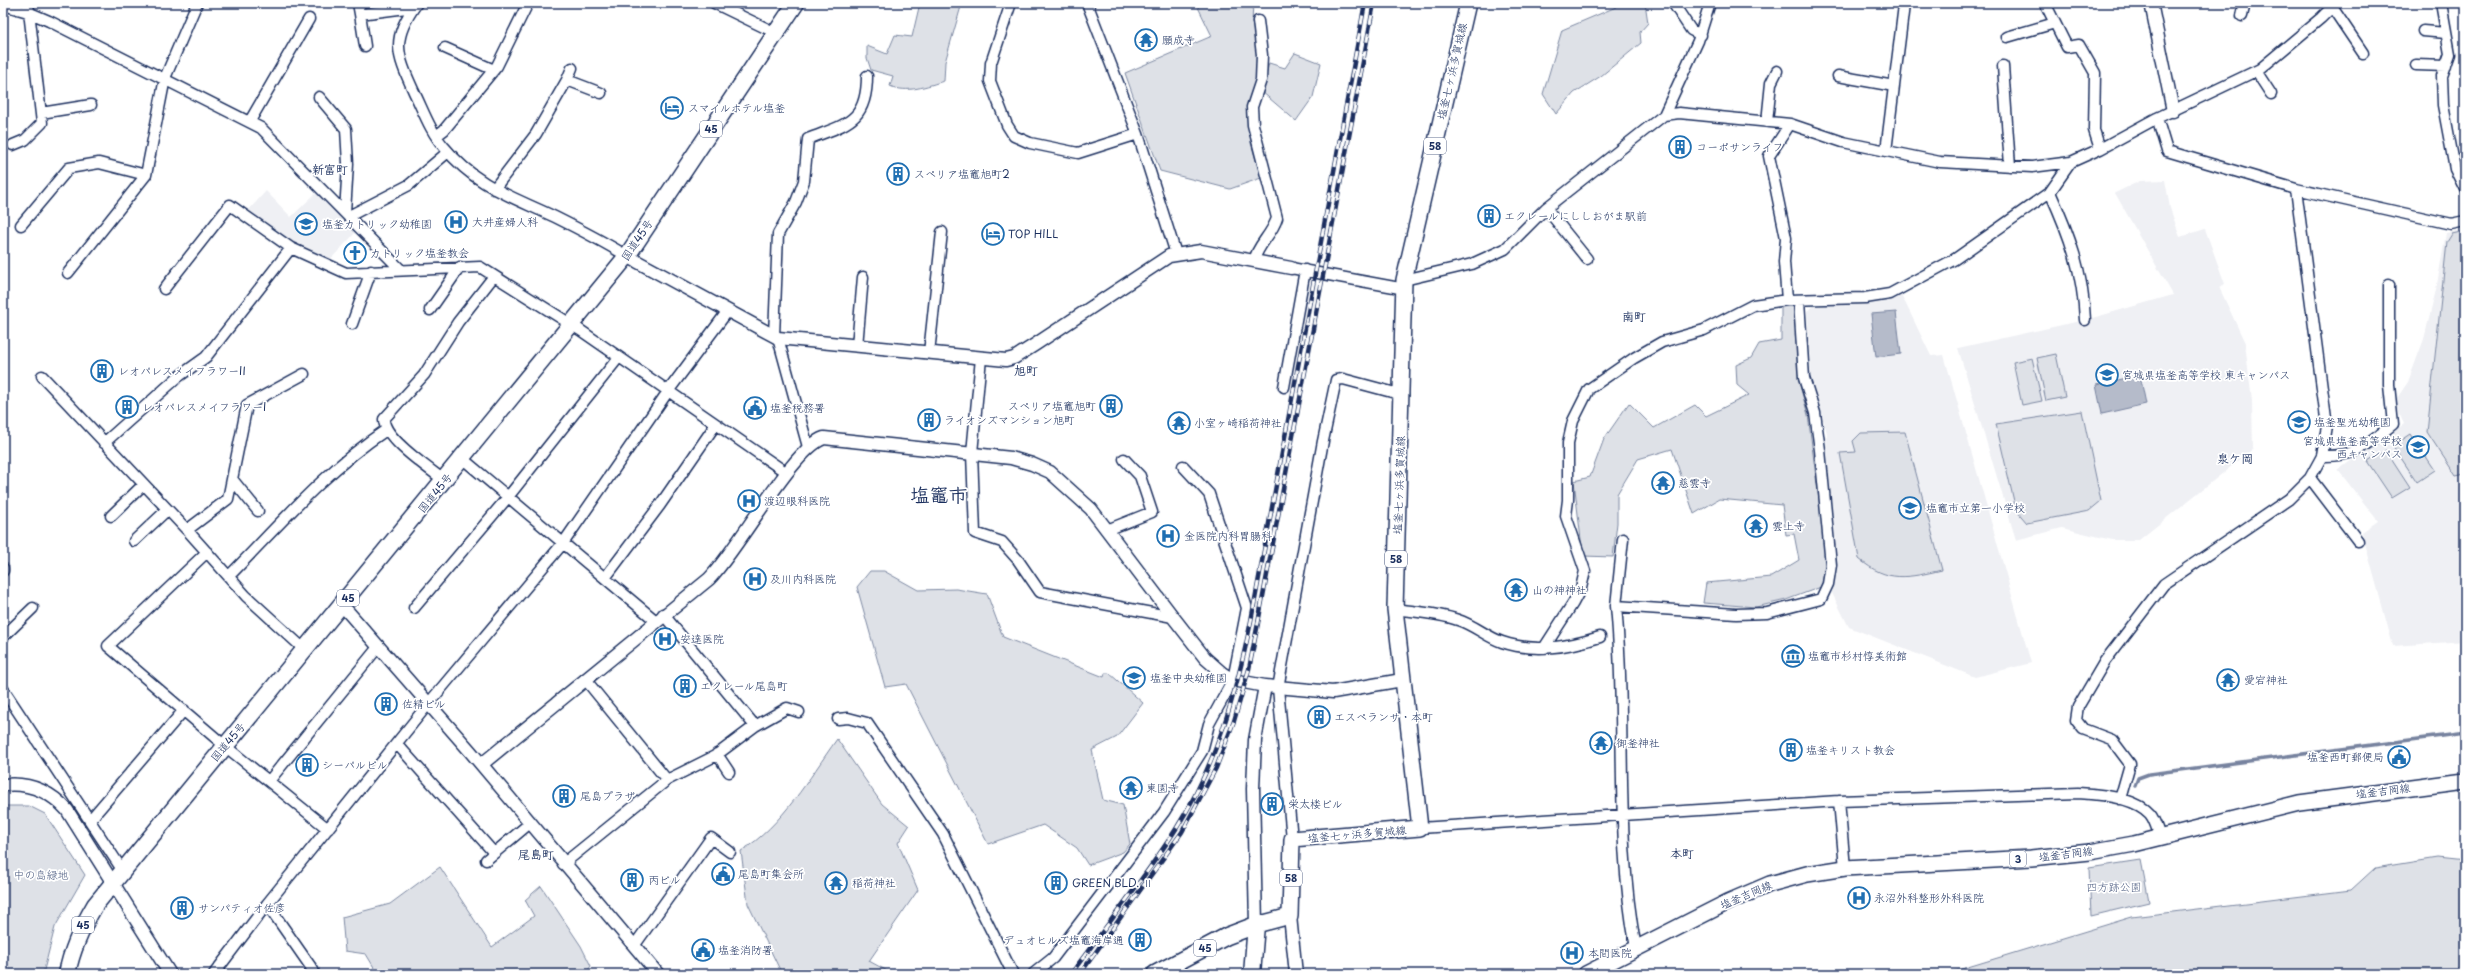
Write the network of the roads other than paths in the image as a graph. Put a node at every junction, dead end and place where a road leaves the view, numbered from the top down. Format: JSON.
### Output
{"nodes":[{"id":1,"x":197,"y":3,"type":"edge"},
{"id":2,"x":358,"y":3,"type":"edge"},
{"id":3,"x":528,"y":3,"type":"edge"},
{"id":4,"x":714,"y":3,"type":"edge"},
{"id":5,"x":796,"y":3,"type":"edge"},
{"id":6,"x":1011,"y":3,"type":"edge"},
{"id":7,"x":1087,"y":3,"type":"edge"},
{"id":8,"x":1468,"y":3,"type":"edge"},
{"id":9,"x":1673,"y":3,"type":"edge"},
{"id":10,"x":1710,"y":3,"type":"edge"},
{"id":11,"x":2045,"y":3,"type":"edge"},
{"id":12,"x":2150,"y":3,"type":"edge"},
{"id":13,"x":2245,"y":3,"type":"edge"},
{"id":14,"x":2441,"y":3,"type":"edge"},
{"id":15,"x":3,"y":5,"type":"edge"},
{"id":16,"x":415,"y":5,"type":"edge"},
{"id":17,"x":1904,"y":5,"type":"dead end"},
{"id":18,"x":2334,"y":5,"type":"edge"},
{"id":19,"x":28,"y":7,"type":"edge"},
{"id":20,"x":360,"y":14,"type":"junction"},
{"id":21,"x":2242,"y":16,"type":"dead end"},
{"id":22,"x":309,"y":19,"type":"dead end"},
{"id":23,"x":1258,"y":21,"type":"dead end"},
{"id":24,"x":2055,"y":23,"type":"junction"},
{"id":25,"x":2423,"y":31,"type":"dead end"},
{"id":26,"x":776,"y":33,"type":"junction"},
{"id":27,"x":2446,"y":33,"type":"junction"},
{"id":28,"x":1701,"y":35,"type":"junction"},
{"id":29,"x":2007,"y":37,"type":"dead end"},
{"id":30,"x":364,"y":46,"type":"dead end"},
{"id":31,"x":445,"y":48,"type":"dead end"},
{"id":32,"x":2363,"y":53,"type":"dead end"},
{"id":33,"x":2416,"y":65,"type":"dead end"},
{"id":34,"x":2003,"y":66,"type":"dead end"},
{"id":35,"x":2446,"y":66,"type":"junction"},
{"id":36,"x":572,"y":68,"type":"dead end"},
{"id":37,"x":494,"y":70,"type":"junction"},
{"id":38,"x":1777,"y":71,"type":"dead end"},
{"id":39,"x":2256,"y":71,"type":"junction"},
{"id":40,"x":867,"y":76,"type":"dead end"},
{"id":41,"x":1838,"y":76,"type":"dead end"},
{"id":42,"x":165,"y":78,"type":"junction"},
{"id":43,"x":567,"y":80,"type":"junction"},
{"id":44,"x":1894,"y":86,"type":"junction"},
{"id":45,"x":601,"y":93,"type":"dead end"},
{"id":46,"x":2271,"y":94,"type":"dead end"},
{"id":47,"x":319,"y":96,"type":"dead end"},
{"id":48,"x":91,"y":105,"type":"dead end"},
{"id":49,"x":2173,"y":111,"type":"junction"},
{"id":50,"x":41,"y":114,"type":"junction"},
{"id":51,"x":1664,"y":115,"type":"junction"},
{"id":52,"x":2157,"y":118,"type":"junction"},
{"id":53,"x":250,"y":122,"type":"junction"},
{"id":54,"x":1767,"y":122,"type":"junction"},
{"id":55,"x":1790,"y":124,"type":"junction"},
{"id":56,"x":1138,"y":134,"type":"junction"},
{"id":57,"x":436,"y":136,"type":"junction"},
{"id":58,"x":14,"y":145,"type":"dead end"},
{"id":59,"x":2100,"y":149,"type":"junction"},
{"id":60,"x":1886,"y":151,"type":"junction"},
{"id":61,"x":448,"y":152,"type":"junction"},
{"id":62,"x":2071,"y":162,"type":"junction"},
{"id":63,"x":2010,"y":166,"type":"junction"},
{"id":64,"x":146,"y":175,"type":"junction"},
{"id":65,"x":494,"y":189,"type":"junction"},
{"id":66,"x":2296,"y":189,"type":"junction"},
{"id":67,"x":2465,"y":189,"type":"edge"},
{"id":68,"x":2050,"y":192,"type":"junction"},
{"id":69,"x":1546,"y":208,"type":"junction"},
{"id":70,"x":347,"y":214,"type":"junction"},
{"id":71,"x":2465,"y":221,"type":"edge"},
{"id":72,"x":21,"y":225,"type":"dead end"},
{"id":73,"x":942,"y":232,"type":"dead end"},
{"id":74,"x":291,"y":248,"type":"junction"},
{"id":75,"x":1176,"y":254,"type":"junction"},
{"id":76,"x":627,"y":256,"type":"junction"},
{"id":77,"x":1586,"y":260,"type":"dead end"},
{"id":78,"x":1254,"y":261,"type":"junction"},
{"id":79,"x":460,"y":267,"type":"junction"},
{"id":80,"x":1291,"y":268,"type":"joint"},
{"id":81,"x":401,"y":270,"type":"junction"},
{"id":82,"x":1305,"y":270,"type":"junction"},
{"id":83,"x":371,"y":271,"type":"junction"},
{"id":84,"x":68,"y":273,"type":"dead end"},
{"id":85,"x":494,"y":276,"type":"junction"},
{"id":86,"x":863,"y":277,"type":"dead end"},
{"id":87,"x":1409,"y":282,"type":"junction"},
{"id":88,"x":2389,"y":285,"type":"dead end"},
{"id":89,"x":164,"y":289,"type":"dead end"},
{"id":90,"x":1787,"y":300,"type":"junction"},
{"id":91,"x":1799,"y":300,"type":"junction"},
{"id":92,"x":430,"y":310,"type":"dead end"},
{"id":93,"x":727,"y":312,"type":"junction"},
{"id":94,"x":2086,"y":320,"type":"dead end"},
{"id":95,"x":352,"y":324,"type":"dead end"},
{"id":96,"x":572,"y":324,"type":"junction"},
{"id":97,"x":776,"y":337,"type":"junction"},
{"id":98,"x":857,"y":346,"type":"junction"},
{"id":99,"x":929,"y":353,"type":"junction"},
{"id":100,"x":619,"y":357,"type":"junction"},
{"id":101,"x":981,"y":358,"type":"junction"},
{"id":102,"x":304,"y":374,"type":"dead end"},
{"id":103,"x":42,"y":376,"type":"dead end"},
{"id":104,"x":1284,"y":387,"type":"dead end"},
{"id":105,"x":669,"y":390,"type":"junction"},
{"id":106,"x":1403,"y":394,"type":"junction"},
{"id":107,"x":716,"y":424,"type":"junction"},
{"id":108,"x":386,"y":430,"type":"junction"},
{"id":109,"x":104,"y":443,"type":"junction"},
{"id":110,"x":808,"y":447,"type":"junction"},
{"id":111,"x":972,"y":453,"type":"junction"},
{"id":112,"x":2322,"y":456,"type":"junction"},
{"id":113,"x":463,"y":459,"type":"junction"},
{"id":114,"x":1124,"y":459,"type":"dead end"},
{"id":115,"x":1183,"y":466,"type":"dead end"},
{"id":116,"x":787,"y":473,"type":"junction"},
{"id":117,"x":2310,"y":478,"type":"junction"},
{"id":118,"x":232,"y":479,"type":"junction"},
{"id":119,"x":445,"y":481,"type":"junction"},
{"id":120,"x":143,"y":485,"type":"junction"},
{"id":121,"x":508,"y":497,"type":"junction"},
{"id":122,"x":167,"y":510,"type":"junction"},
{"id":123,"x":258,"y":511,"type":"dead end"},
{"id":124,"x":111,"y":516,"type":"dead end"},
{"id":125,"x":187,"y":530,"type":"junction"},
{"id":126,"x":1107,"y":530,"type":"junction"},
{"id":127,"x":1623,"y":539,"type":"dead end"},
{"id":128,"x":134,"y":541,"type":"dead end"},
{"id":129,"x":2358,"y":541,"type":"dead end"},
{"id":130,"x":564,"y":542,"type":"junction"},
{"id":131,"x":207,"y":552,"type":"junction"},
{"id":132,"x":3,"y":568,"type":"edge"},
{"id":133,"x":3,"y":571,"type":"edge"},
{"id":134,"x":229,"y":576,"type":"junction"},
{"id":135,"x":605,"y":578,"type":"junction"},
{"id":136,"x":342,"y":605,"type":"junction"},
{"id":137,"x":1616,"y":606,"type":"junction"},
{"id":138,"x":33,"y":608,"type":"dead end"},
{"id":139,"x":414,"y":608,"type":"dead end"},
{"id":140,"x":1395,"y":610,"type":"junction"},
{"id":141,"x":660,"y":617,"type":"junction"},
{"id":142,"x":1173,"y":617,"type":"junction"},
{"id":143,"x":3,"y":637,"type":"edge"},
{"id":144,"x":1600,"y":637,"type":"dead end"},
{"id":145,"x":379,"y":646,"type":"junction"},
{"id":146,"x":1544,"y":648,"type":"junction"},
{"id":147,"x":305,"y":650,"type":"junction"},
{"id":148,"x":585,"y":679,"type":"junction"},
{"id":149,"x":1233,"y":680,"type":"junction"},
{"id":150,"x":1402,"y":680,"type":"junction"},
{"id":151,"x":1265,"y":686,"type":"junction"},
{"id":152,"x":1278,"y":688,"type":"junction"},
{"id":153,"x":3,"y":689,"type":"edge"},
{"id":154,"x":429,"y":703,"type":"junction"},
{"id":155,"x":184,"y":710,"type":"junction"},
{"id":156,"x":799,"y":712,"type":"dead end"},
{"id":157,"x":838,"y":719,"type":"dead end"},
{"id":158,"x":755,"y":726,"type":"junction"},
{"id":159,"x":397,"y":744,"type":"junction"},
{"id":160,"x":225,"y":746,"type":"junction"},
{"id":161,"x":717,"y":754,"type":"junction"},
{"id":162,"x":482,"y":764,"type":"junction"},
{"id":163,"x":729,"y":772,"type":"dead end"},
{"id":164,"x":667,"y":780,"type":"junction"},
{"id":165,"x":2465,"y":780,"type":"edge"},
{"id":166,"x":269,"y":781,"type":"junction"},
{"id":167,"x":3,"y":785,"type":"edge"},
{"id":168,"x":2120,"y":799,"type":"junction"},
{"id":169,"x":1839,"y":801,"type":"junction"},
{"id":170,"x":1623,"y":814,"type":"junction"},
{"id":171,"x":90,"y":820,"type":"junction"},
{"id":172,"x":530,"y":823,"type":"junction"},
{"id":173,"x":1420,"y":828,"type":"junction"},
{"id":174,"x":328,"y":829,"type":"junction"},
{"id":175,"x":2160,"y":837,"type":"junction"},
{"id":176,"x":1292,"y":839,"type":"junction"},
{"id":177,"x":730,"y":852,"type":"dead end"},
{"id":178,"x":564,"y":864,"type":"junction"},
{"id":179,"x":1845,"y":868,"type":"junction"},
{"id":180,"x":123,"y":871,"type":"junction"},
{"id":181,"x":112,"y":883,"type":"junction"},
{"id":182,"x":267,"y":904,"type":"junction"},
{"id":183,"x":1290,"y":916,"type":"junction"},
{"id":184,"x":1256,"y":925,"type":"junction"},
{"id":185,"x":634,"y":946,"type":"junction"},
{"id":186,"x":1636,"y":948,"type":"junction"},
{"id":187,"x":67,"y":974,"type":"edge"},
{"id":188,"x":170,"y":974,"type":"edge"},
{"id":189,"x":214,"y":974,"type":"edge"},
{"id":190,"x":309,"y":974,"type":"edge"},
{"id":191,"x":658,"y":974,"type":"edge"},
{"id":192,"x":1013,"y":974,"type":"edge"},
{"id":193,"x":1033,"y":974,"type":"edge"},
{"id":194,"x":1155,"y":974,"type":"edge"},
{"id":195,"x":1252,"y":974,"type":"edge"},
{"id":196,"x":1296,"y":974,"type":"edge"},
{"id":197,"x":1586,"y":974,"type":"edge"}],
"edges":[{"from":1,"to":42,"type":"street"},
{"from":2,"to":20,"type":"street"},
{"from":3,"to":37,"type":"street"},
{"from":4,"to":26,"type":"street"},
{"from":5,"to":26,"type":"highway","name":"国道45号","number":"45"},
{"from":6,"to":56,"type":"street"},
{"from":7,"to":56,"type":"street"},
{"from":8,"to":87,"type":"main road","name":"塩釜七ヶ浜多賀城線","number":"58"},
{"from":9,"to":28,"type":"street"},
{"from":10,"to":28,"type":"street"},
{"from":11,"to":24,"type":"street"},
{"from":12,"to":49,"type":"street"},
{"from":13,"to":21,"type":"street"},
{"from":14,"to":27,"type":"street"},
{"from":15,"to":19,"type":"street"},
{"from":16,"to":20,"type":"street"},
{"from":16,"to":57,"type":"street"},
{"from":17,"to":44,"type":"street"},
{"from":18,"to":32,"type":"street"},
{"from":18,"to":39,"type":"street"},
{"from":19,"to":42,"type":"street"},
{"from":19,"to":50,"type":"street"},
{"from":20,"to":30,"type":"street"},
{"from":22,"to":53,"type":"street"},
{"from":23,"to":78,"type":"street"},
{"from":24,"to":29,"type":"street"},
{"from":24,"to":59,"type":"street"},
{"from":25,"to":27,"type":"street"},
{"from":26,"to":76,"type":"highway","name":"国道45号","number":"45"},
{"from":27,"to":35,"type":"street"},
{"from":28,"to":51,"type":"street"},
{"from":31,"to":37,"type":"street"},
{"from":33,"to":35,"type":"street"},
{"from":34,"to":63,"type":"street"},
{"from":35,"to":67,"type":"street"},
{"from":36,"to":43,"type":"street"},
{"from":37,"to":57,"type":"street"},
{"from":38,"to":54,"type":"street"},
{"from":39,"to":46,"type":"street"},
{"from":39,"to":49,"type":"street"},
{"from":40,"to":97,"type":"street"},
{"from":41,"to":44,"type":"street"},
{"from":42,"to":53,"type":"street"},
{"from":42,"to":64,"type":"street"},
{"from":43,"to":45,"type":"street"},
{"from":43,"to":65,"type":"street"},
{"from":44,"to":60,"type":"street"},
{"from":47,"to":70,"type":"street"},
{"from":48,"to":50,"type":"street"},
{"from":49,"to":52,"type":"street"},
{"from":50,"to":58,"type":"street"},
{"from":51,"to":54,"type":"street"},
{"from":51,"to":69,"type":"street"},
{"from":52,"to":59,"type":"street"},
{"from":52,"to":66,"type":"street"},
{"from":53,"to":70,"type":"street"},
{"from":54,"to":55,"type":"street"},
{"from":55,"to":60,"type":"street"},
{"from":55,"to":90,"type":"street"},
{"from":56,"to":75,"type":"street"},
{"from":57,"to":61,"type":"street"},
{"from":59,"to":62,"type":"street"},
{"from":60,"to":63,"type":"street"},
{"from":61,"to":65,"type":"street"},
{"from":61,"to":70,"type":"street"},
{"from":62,"to":63,"type":"street"},
{"from":62,"to":68,"type":"street"},
{"from":64,"to":72,"type":"street"},
{"from":64,"to":84,"type":"street"},
{"from":65,"to":76,"type":"street"},
{"from":66,"to":71,"type":"street"},
{"from":66,"to":112,"type":"street"},
{"from":68,"to":91,"type":"street"},
{"from":68,"to":94,"type":"street"},
{"from":69,"to":77,"type":"street"},
{"from":69,"to":87,"type":"street"},
{"from":70,"to":81,"type":"street"},
{"from":73,"to":99,"type":"street"},
{"from":74,"to":83,"type":"street"},
{"from":74,"to":89,"type":"street"},
{"from":74,"to":109,"type":"street"},
{"from":75,"to":78,"type":"street"},
{"from":75,"to":101,"type":"street"},
{"from":76,"to":93,"type":"street"},
{"from":76,"to":96,"type":"highway","name":"国道45号","number":"45"},
{"from":78,"to":80,"type":"street"},
{"from":79,"to":81,"type":"street"},
{"from":79,"to":85,"type":"street"},
{"from":79,"to":92,"type":"street"},
{"from":80,"to":82,"type":"street"},
{"from":81,"to":83,"type":"street"},
{"from":82,"to":87,"type":"street"},
{"from":82,"to":104,"type":"street"},
{"from":83,"to":95,"type":"street"},
{"from":85,"to":96,"type":"street"},
{"from":85,"to":108,"type":"street"},
{"from":86,"to":98,"type":"street"},
{"from":87,"to":106,"type":"main road","name":"塩釜七ヶ浜多賀城線","number":"58"},
{"from":88,"to":112,"type":"street"},
{"from":90,"to":91,"type":"street"},
{"from":90,"to":146,"type":"street"},
{"from":91,"to":137,"type":"street"},
{"from":93,"to":97,"type":"street"},
{"from":93,"to":105,"type":"street"},
{"from":96,"to":100,"type":"street"},
{"from":96,"to":113,"type":"highway","name":"国道45号","number":"45"},
{"from":97,"to":98,"type":"street"},
{"from":97,"to":110,"type":"street"},
{"from":98,"to":99,"type":"street"},
{"from":99,"to":101,"type":"street"},
{"from":100,"to":105,"type":"street"},
{"from":100,"to":121,"type":"street"},
{"from":101,"to":111,"type":"street"},
{"from":102,"to":118,"type":"street"},
{"from":103,"to":109,"type":"street"},
{"from":105,"to":107,"type":"street"},
{"from":105,"to":130,"type":"street"},
{"from":106,"to":140,"type":"main road","name":"塩釜七ヶ浜多賀城線","number":"58"},
{"from":106,"to":152,"type":"street"},
{"from":107,"to":116,"type":"street"},
{"from":107,"to":135,"type":"street"},
{"from":108,"to":119,"type":"street"},
{"from":108,"to":134,"type":"street"},
{"from":109,"to":120,"type":"street"},
{"from":110,"to":111,"type":"street"},
{"from":110,"to":116,"type":"street"},
{"from":111,"to":126,"type":"street"},
{"from":111,"to":142,"type":"street"},
{"from":112,"to":117,"type":"street"},
{"from":113,"to":119,"type":"highway","name":"国道45号","number":"45"},
{"from":113,"to":121,"type":"street"},
{"from":114,"to":126,"type":"street"},
{"from":115,"to":149,"type":"street"},
{"from":116,"to":141,"type":"street"},
{"from":117,"to":129,"type":"street"},
{"from":117,"to":168,"type":"street"},
{"from":118,"to":123,"type":"street"},
{"from":118,"to":125,"type":"street"},
{"from":119,"to":136,"type":"highway","name":"国道45号","number":"45"},
{"from":120,"to":122,"type":"street"},
{"from":120,"to":124,"type":"street"},
{"from":121,"to":130,"type":"street"},
{"from":121,"to":139,"type":"street"},
{"from":122,"to":125,"type":"street"},
{"from":122,"to":128,"type":"street"},
{"from":125,"to":131,"type":"street"},
{"from":126,"to":142,"type":"street"},
{"from":127,"to":137,"type":"street"},
{"from":130,"to":135,"type":"street"},
{"from":130,"to":154,"type":"street"},
{"from":131,"to":134,"type":"street"},
{"from":131,"to":155,"type":"street"},
{"from":132,"to":133,"type":"street"},
{"from":134,"to":147,"type":"street"},
{"from":135,"to":141,"type":"street"},
{"from":136,"to":145,"type":"street"},
{"from":136,"to":147,"type":"highway","name":"国道45号","number":"45"},
{"from":137,"to":170,"type":"street"},
{"from":138,"to":143,"type":"street"},
{"from":140,"to":146,"type":"street"},
{"from":140,"to":150,"type":"main road","name":"塩釜七ヶ浜多賀城線","number":"58"},
{"from":141,"to":148,"type":"street"},
{"from":141,"to":158,"type":"street"},
{"from":142,"to":149,"type":"street"},
{"from":144,"to":146,"type":"street"},
{"from":145,"to":154,"type":"street"},
{"from":145,"to":166,"type":"street"},
{"from":147,"to":160,"type":"highway","name":"国道45号","number":"45"},
{"from":148,"to":162,"type":"street"},
{"from":148,"to":164,"type":"street"},
{"from":149,"to":151,"type":"street"},
{"from":149,"to":193,"type":"street"},
{"from":150,"to":152,"type":"street"},
{"from":150,"to":173,"type":"main road","name":"塩釜七ヶ浜多賀城線","number":"58"},
{"from":151,"to":152,"type":"street"},
{"from":151,"to":184,"type":"street"},
{"from":152,"to":176,"type":"street"},
{"from":153,"to":171,"type":"street"},
{"from":154,"to":159,"type":"street"},
{"from":154,"to":162,"type":"street"},
{"from":155,"to":160,"type":"street"},
{"from":155,"to":171,"type":"street"},
{"from":156,"to":158,"type":"street"},
{"from":157,"to":192,"type":"street"},
{"from":158,"to":161,"type":"street"},
{"from":159,"to":172,"type":"street"},
{"from":159,"to":174,"type":"street"},
{"from":160,"to":166,"type":"street"},
{"from":160,"to":180,"type":"highway","name":"国道45号","number":"45"},
{"from":161,"to":163,"type":"street"},
{"from":161,"to":164,"type":"street"},
{"from":162,"to":172,"type":"street"},
{"from":164,"to":178,"type":"street"},
{"from":165,"to":175,"type":"main road","name":"塩釜吉岡線","number":"3"},
{"from":166,"to":174,"type":"street"},
{"from":167,"to":181,"type":"street"},
{"from":168,"to":169,"type":"street"},
{"from":168,"to":175,"type":"street"},
{"from":169,"to":170,"type":"street"},
{"from":169,"to":179,"type":"street"},
{"from":170,"to":173,"type":"street"},
{"from":170,"to":186,"type":"street"},
{"from":171,"to":180,"type":"street"},
{"from":172,"to":178,"type":"street"},
{"from":173,"to":176,"type":"main road","name":"塩釜七ヶ浜多賀城線"},
{"from":174,"to":182,"type":"street"},
{"from":175,"to":179,"type":"main road","name":"塩釜吉岡線","number":"3"},
{"from":176,"to":183,"type":"main road","name":"塩釜七ヶ浜多賀城線","number":"58"},
{"from":177,"to":185,"type":"street"},
{"from":178,"to":185,"type":"street"},
{"from":179,"to":186,"type":"main road","name":"塩釜吉岡線","number":"3"},
{"from":180,"to":181,"type":"highway","name":"国道45号","number":"45"},
{"from":181,"to":187,"type":"highway","name":"国道45号","number":"45"},
{"from":181,"to":188,"type":"street"},
{"from":182,"to":189,"type":"street"},
{"from":182,"to":190,"type":"street"},
{"from":183,"to":184,"type":"main road"},
{"from":183,"to":196,"type":"street"},
{"from":184,"to":194,"type":"highway","number":"45"},
{"from":184,"to":195,"type":"highway"},
{"from":185,"to":191,"type":"street"},
{"from":186,"to":197,"type":"main road","name":"塩釜吉岡線","number":"3"}]}
